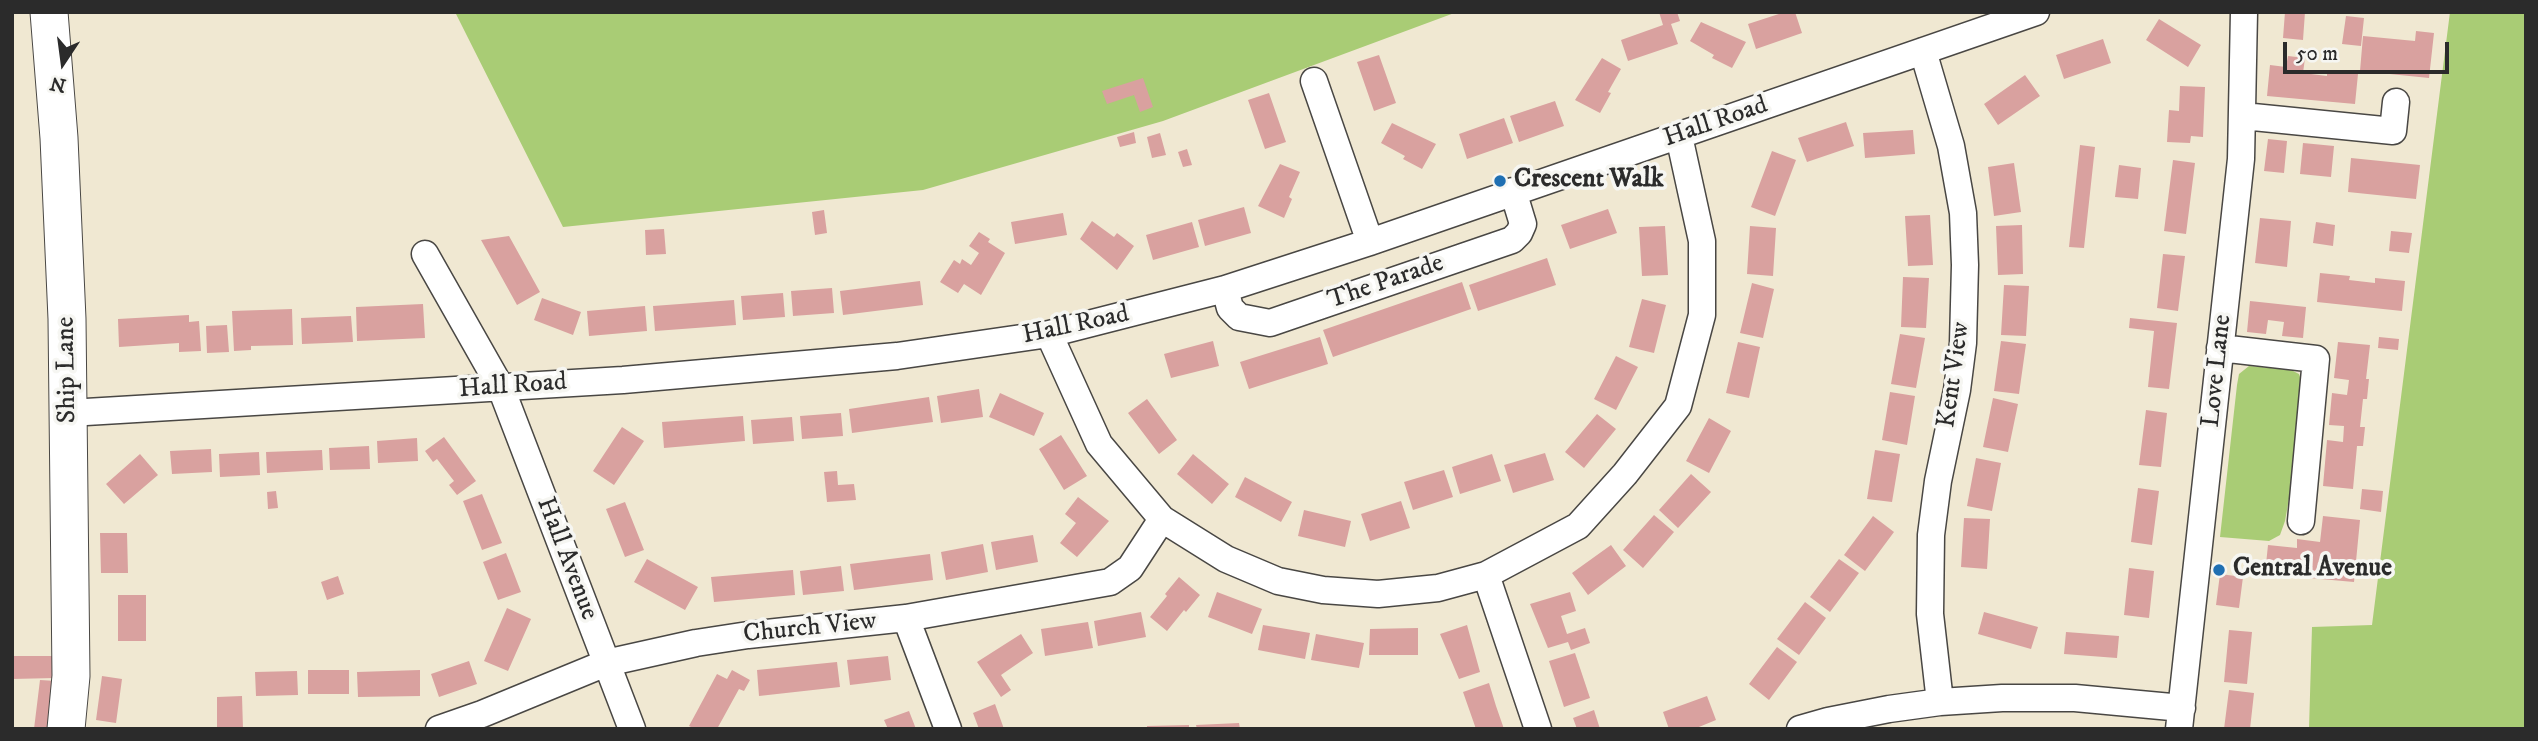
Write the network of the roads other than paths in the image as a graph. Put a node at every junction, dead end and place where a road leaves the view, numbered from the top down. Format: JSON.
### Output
{"nodes":[{"id":1,"x":49,"y":12,"type":"edge"},
{"id":2,"x":2036,"y":12,"type":"edge"},
{"id":3,"x":2244,"y":12,"type":"edge"},
{"id":4,"x":1923,"y":51,"type":"junction"},
{"id":5,"x":1314,"y":81,"type":"dead end"},
{"id":6,"x":2396,"y":102,"type":"dead end"},
{"id":7,"x":2243,"y":116,"type":"junction"},
{"id":8,"x":1679,"y":136,"type":"junction"},
{"id":9,"x":1513,"y":191,"type":"junction"},
{"id":10,"x":1370,"y":242,"type":"junction"},
{"id":11,"x":425,"y":254,"type":"dead end"},
{"id":12,"x":1225,"y":289,"type":"junction"},
{"id":13,"x":1049,"y":334,"type":"junction"},
{"id":14,"x":2220,"y":348,"type":"junction"},
{"id":15,"x":501,"y":388,"type":"junction"},
{"id":16,"x":69,"y":413,"type":"junction"},
{"id":17,"x":1163,"y":519,"type":"junction"},
{"id":18,"x":2301,"y":521,"type":"dead end"},
{"id":19,"x":1486,"y":575,"type":"junction"},
{"id":20,"x":906,"y":618,"type":"junction"},
{"id":21,"x":606,"y":663,"type":"junction"},
{"id":22,"x":1940,"y":702,"type":"junction"},
{"id":23,"x":2180,"y":719,"type":"edge"},
{"id":24,"x":66,"y":729,"type":"edge"},
{"id":25,"x":439,"y":729,"type":"edge"},
{"id":26,"x":632,"y":729,"type":"edge"},
{"id":27,"x":948,"y":729,"type":"edge"},
{"id":28,"x":1538,"y":729,"type":"edge"},
{"id":29,"x":1800,"y":729,"type":"edge"}],
"edges":[{"from":1,"to":16,"type":"street","name":"Ship Lane"},
{"from":2,"to":4,"type":"street","name":"Hall Road"},
{"from":3,"to":7,"type":"street","name":"Love Lane"},
{"from":4,"to":8,"type":"street","name":"Hall Road"},
{"from":4,"to":22,"type":"street","name":"Kent View"},
{"from":5,"to":10,"type":"street"},
{"from":6,"to":7,"type":"street"},
{"from":7,"to":14,"type":"street","name":"Love Lane"},
{"from":8,"to":9,"type":"street","name":"Hall Road"},
{"from":8,"to":19,"type":"street"},
{"from":9,"to":10,"type":"street","name":"Hall Road"},
{"from":9,"to":12,"type":"street","name":"The Parade"},
{"from":10,"to":12,"type":"street","name":"Hall Road"},
{"from":11,"to":15,"type":"street","name":"Hall Avenue"},
{"from":12,"to":13,"type":"street","name":"Hall Road"},
{"from":13,"to":15,"type":"street","name":"Hall Road"},
{"from":13,"to":17,"type":"street"},
{"from":14,"to":18,"type":"street"},
{"from":14,"to":23,"type":"street","name":"Love Lane"},
{"from":15,"to":16,"type":"street","name":"Hall Road"},
{"from":15,"to":21,"type":"street","name":"Hall Avenue"},
{"from":16,"to":24,"type":"street","name":"Ship Lane"},
{"from":17,"to":19,"type":"street"},
{"from":17,"to":20,"type":"street","name":"Church View"},
{"from":19,"to":28,"type":"street"},
{"from":20,"to":21,"type":"street","name":"Church View"},
{"from":20,"to":27,"type":"street"},
{"from":21,"to":25,"type":"street","name":"Church View"},
{"from":21,"to":26,"type":"street","name":"Hall Avenue"},
{"from":22,"to":23,"type":"street"},
{"from":22,"to":29,"type":"street"}]}
